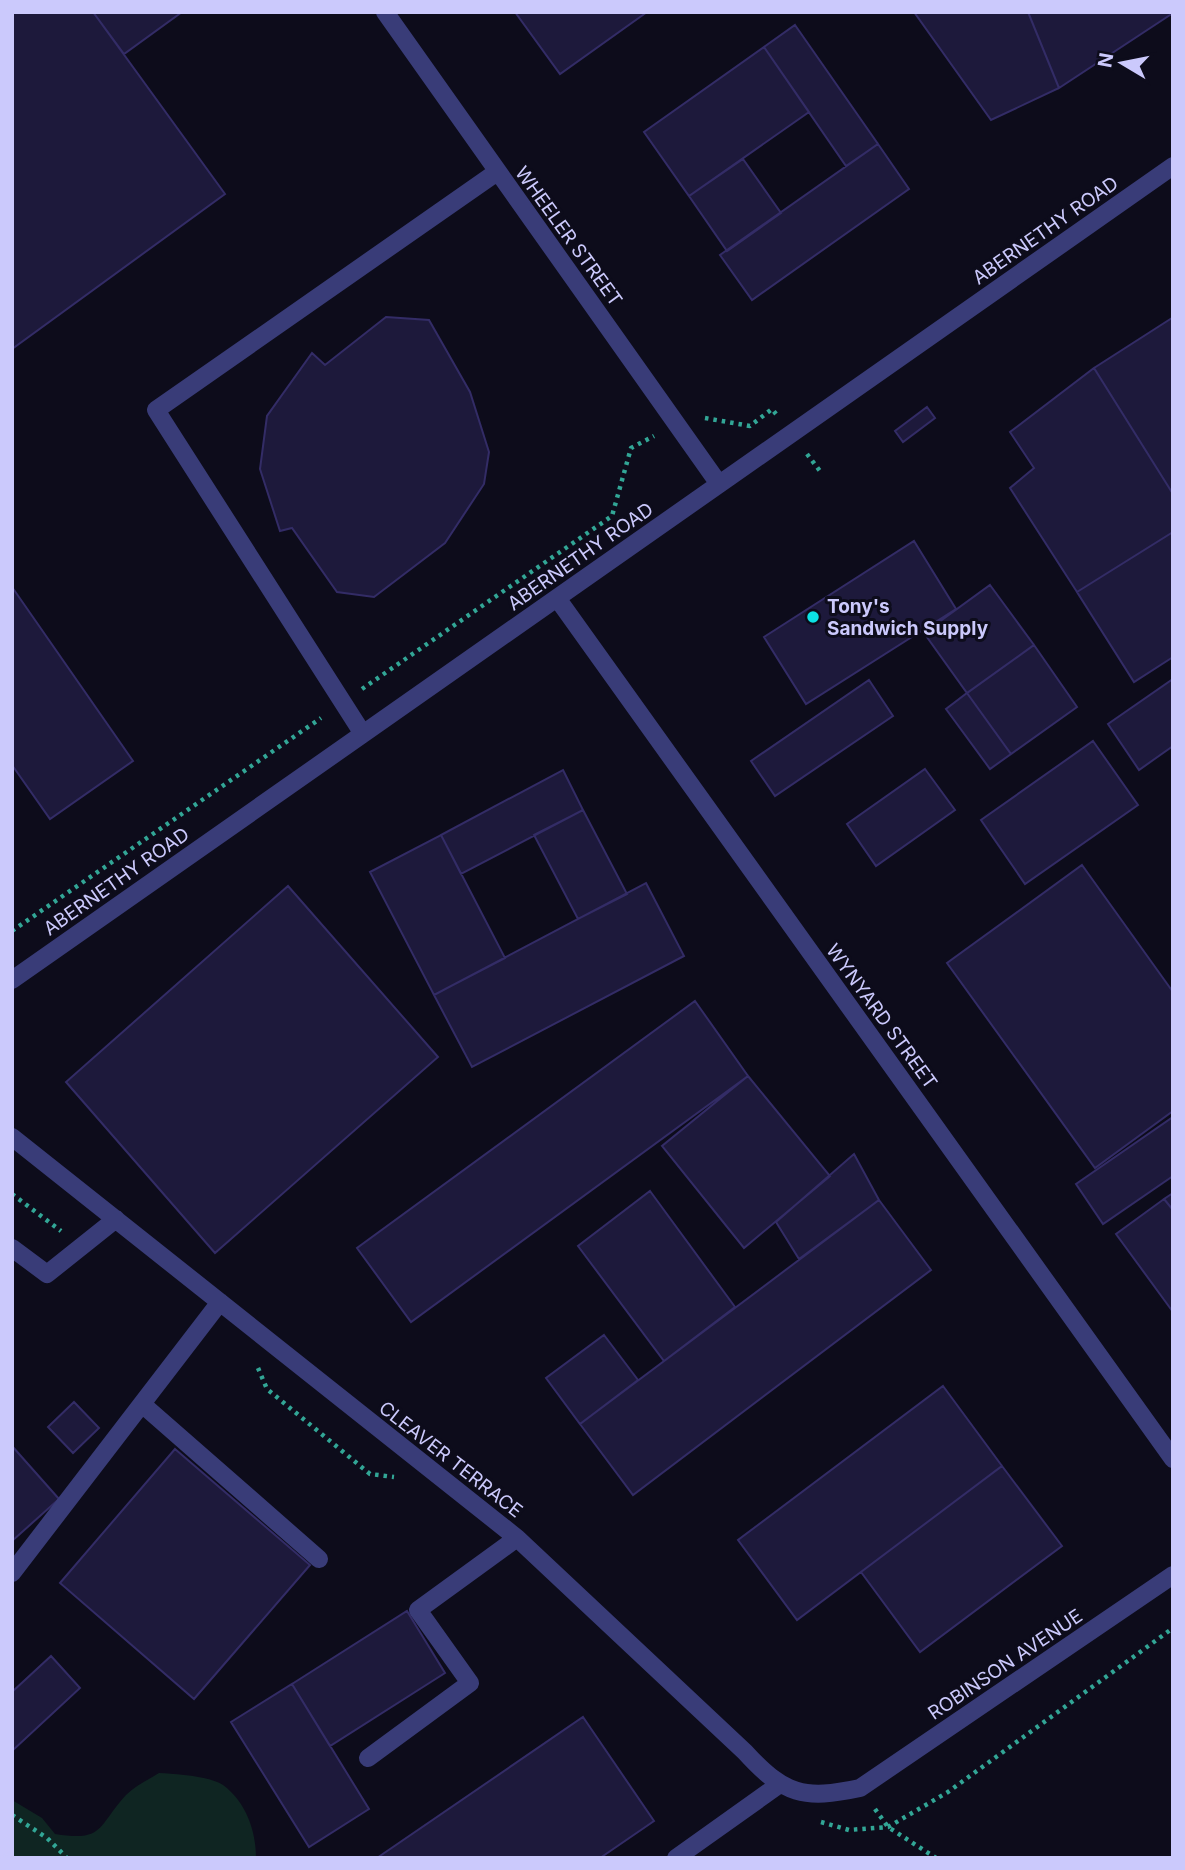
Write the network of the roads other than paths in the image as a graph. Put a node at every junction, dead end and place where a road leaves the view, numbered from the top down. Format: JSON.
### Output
{"nodes":[{"id":1,"x":385,"y":12,"type":"edge"},
{"id":2,"x":1171,"y":171,"type":"edge"},
{"id":3,"x":497,"y":172,"type":"junction"},
{"id":4,"x":719,"y":484,"type":"junction"},
{"id":5,"x":557,"y":598,"type":"junction"},
{"id":6,"x":363,"y":734,"type":"junction"},
{"id":7,"x":12,"y":980,"type":"edge"},
{"id":8,"x":12,"y":1137,"type":"edge"},
{"id":9,"x":116,"y":1219,"type":"junction"},
{"id":10,"x":12,"y":1248,"type":"edge"},
{"id":11,"x":220,"y":1302,"type":"junction"},
{"id":12,"x":142,"y":1404,"type":"junction"},
{"id":13,"x":1173,"y":1459,"type":"edge"},
{"id":14,"x":517,"y":1538,"type":"junction"},
{"id":15,"x":318,"y":1559,"type":"dead end"},
{"id":16,"x":12,"y":1573,"type":"edge"},
{"id":17,"x":1173,"y":1575,"type":"edge"},
{"id":18,"x":368,"y":1758,"type":"dead end"},
{"id":19,"x":780,"y":1784,"type":"junction"},
{"id":20,"x":860,"y":1788,"type":"joint"},
{"id":21,"x":676,"y":1858,"type":"edge"}],
"edges":[{"from":1,"to":3,"type":"street","name":"WHEELER STREET"},
{"from":2,"to":4,"type":"street","name":"ABERNETHY ROAD"},
{"from":3,"to":4,"type":"street","name":"WHEELER STREET"},
{"from":3,"to":6,"type":"street"},
{"from":4,"to":5,"type":"street","name":"ABERNETHY ROAD"},
{"from":5,"to":6,"type":"street","name":"ABERNETHY ROAD"},
{"from":5,"to":13,"type":"street","name":"WYNYARD STREET"},
{"from":6,"to":7,"type":"street","name":"ABERNETHY ROAD"},
{"from":8,"to":9,"type":"street","name":"CLEAVER TERRACE"},
{"from":9,"to":10,"type":"street"},
{"from":9,"to":11,"type":"street","name":"CLEAVER TERRACE"},
{"from":11,"to":12,"type":"street"},
{"from":11,"to":14,"type":"street","name":"CLEAVER TERRACE"},
{"from":12,"to":15,"type":"street"},
{"from":12,"to":16,"type":"street"},
{"from":14,"to":18,"type":"street"},
{"from":14,"to":19,"type":"street","name":"CLEAVER TERRACE"},
{"from":17,"to":20,"type":"street","name":"ROBINSON AVENUE"},
{"from":19,"to":20,"type":"street","name":"CLEAVER TERRACE"},
{"from":19,"to":21,"type":"street"}]}
